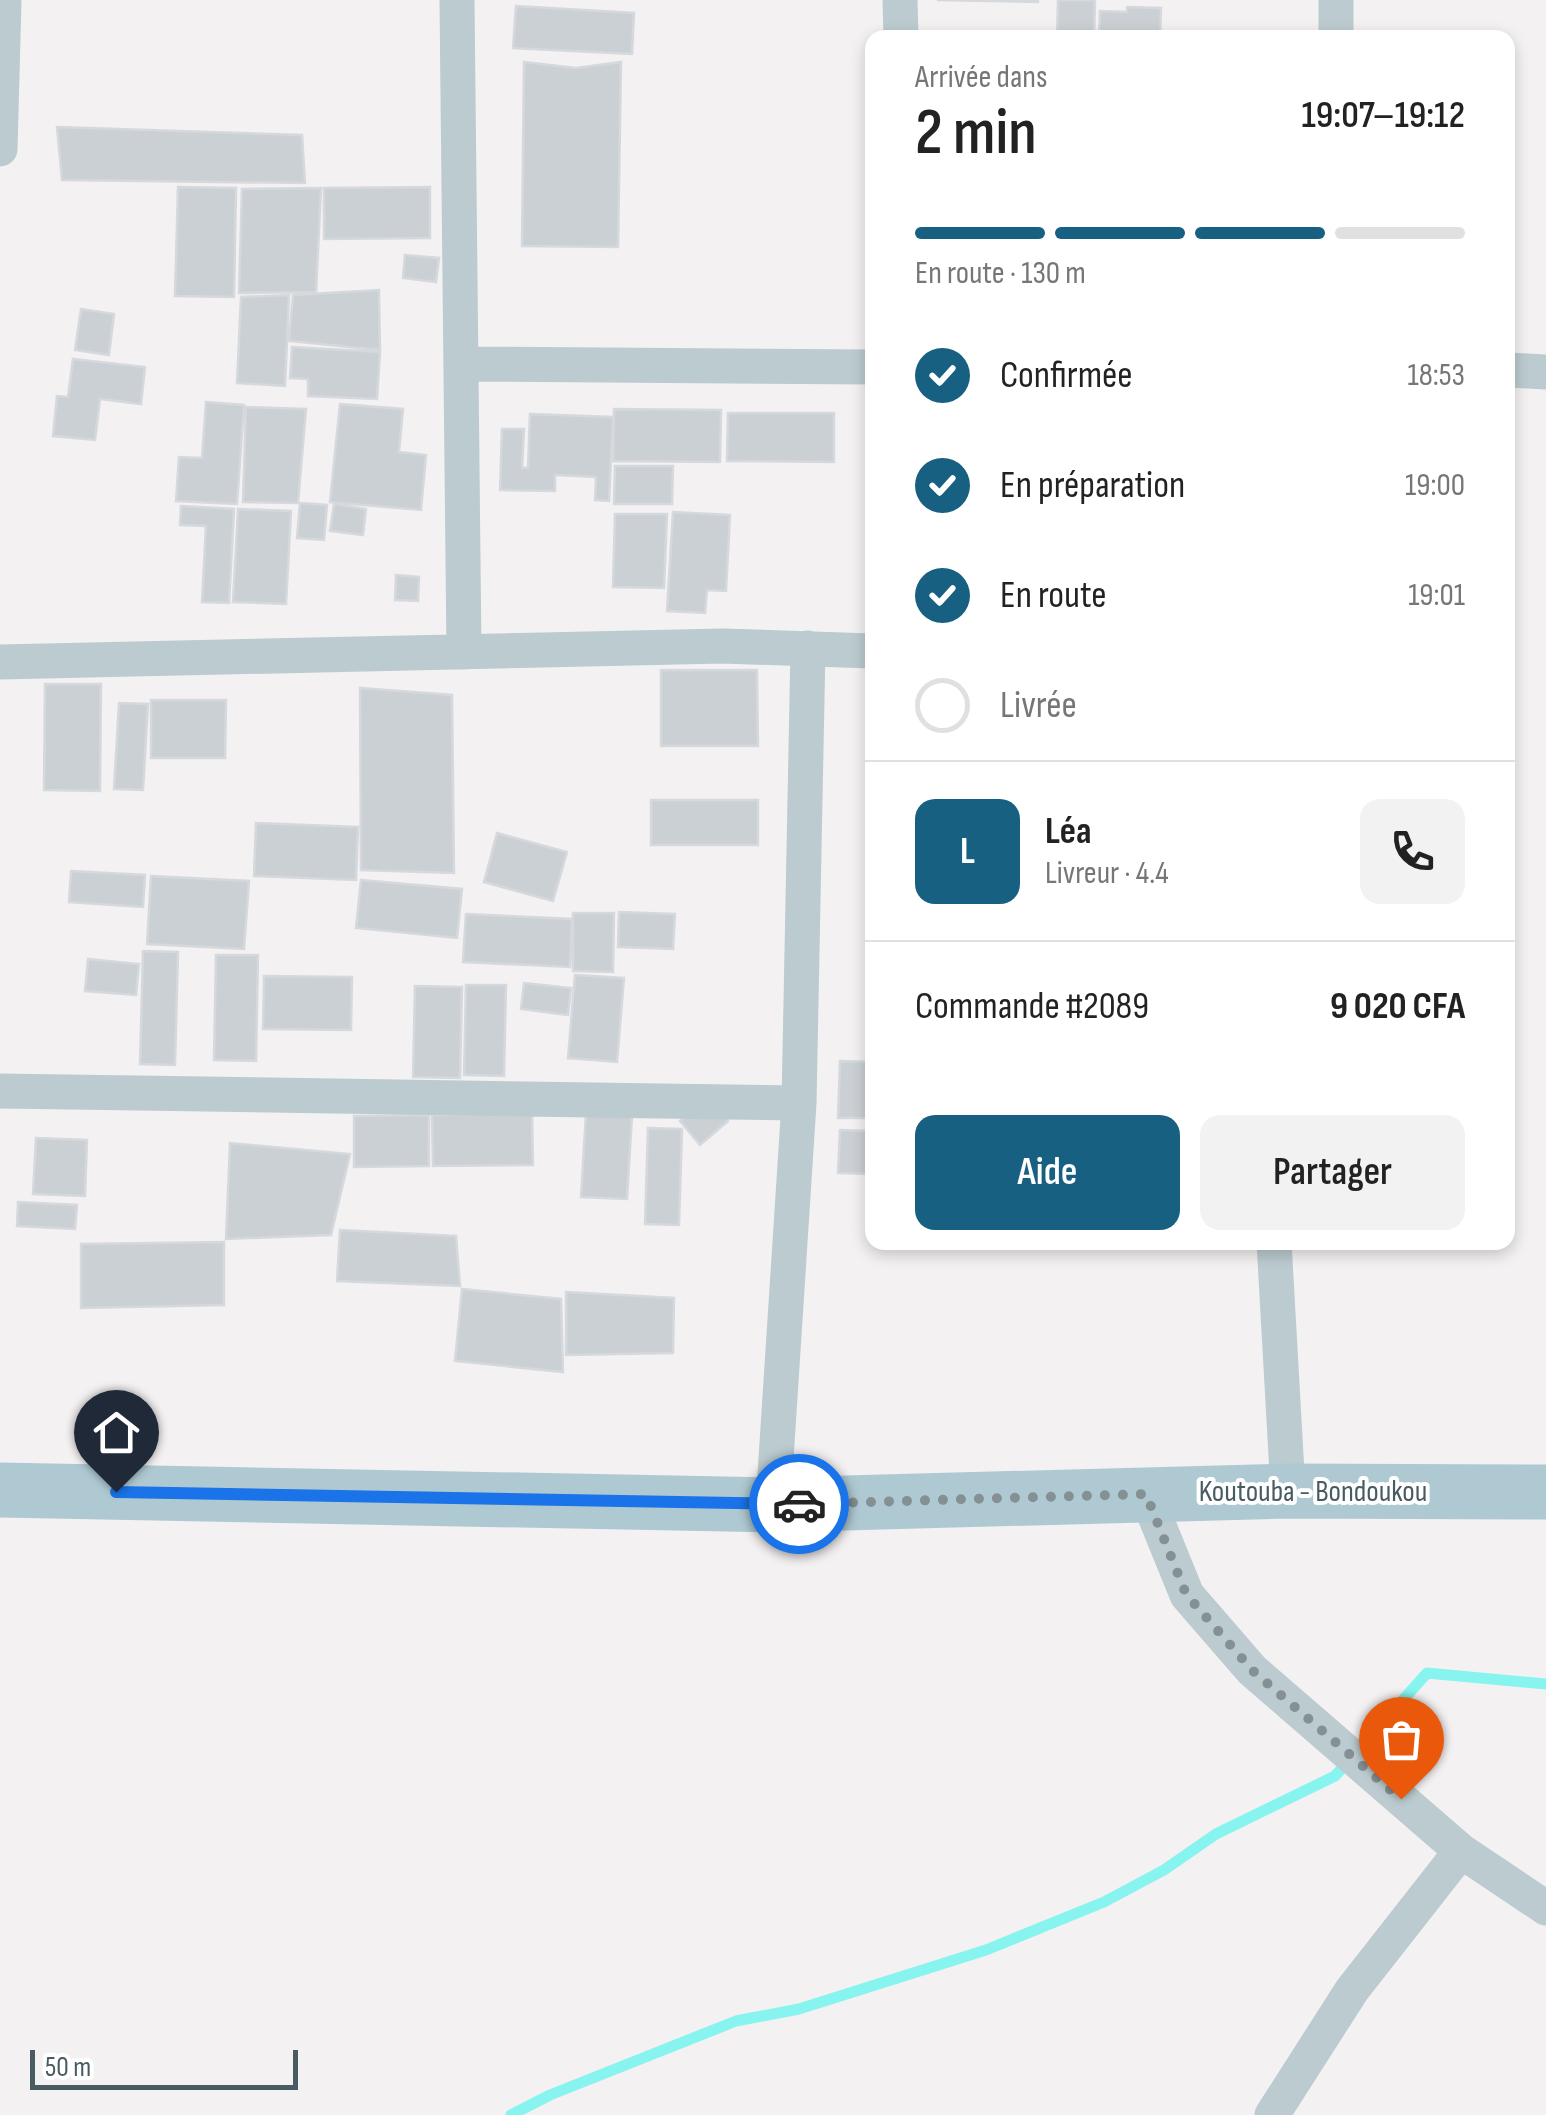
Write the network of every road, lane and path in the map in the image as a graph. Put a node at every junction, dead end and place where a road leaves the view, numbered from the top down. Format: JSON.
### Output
{"nodes":[{"id":1,"x":4,"y":0,"type":"edge"},
{"id":2,"x":458,"y":0,"type":"edge"},
{"id":3,"x":900,"y":0,"type":"edge"},
{"id":4,"x":1336,"y":0,"type":"edge"},
{"id":5,"x":901,"y":30,"type":"edge"},
{"id":6,"x":1336,"y":30,"type":"edge"},
{"id":7,"x":0,"y":149,"type":"edge"},
{"id":8,"x":461,"y":364,"type":"junction"},
{"id":9,"x":865,"y":366,"type":"edge"},
{"id":10,"x":1515,"y":370,"type":"edge"},
{"id":11,"x":1546,"y":372,"type":"edge"},
{"id":12,"x":808,"y":648,"type":"junction"},
{"id":13,"x":865,"y":651,"type":"edge"},
{"id":14,"x":464,"y":652,"type":"junction"},
{"id":15,"x":0,"y":662,"type":"edge"},
{"id":16,"x":0,"y":1091,"type":"edge"},
{"id":17,"x":799,"y":1103,"type":"junction"},
{"id":18,"x":1274,"y":1250,"type":"edge"},
{"id":19,"x":0,"y":1490,"type":"edge"},
{"id":20,"x":1288,"y":1491,"type":"junction"},
{"id":21,"x":1546,"y":1492,"type":"edge"},
{"id":22,"x":1146,"y":1494,"type":"junction"},
{"id":23,"x":773,"y":1505,"type":"junction"},
{"id":24,"x":1461,"y":1851,"type":"junction"},
{"id":25,"x":1546,"y":1908,"type":"edge"},
{"id":26,"x":1272,"y":2115,"type":"edge"}],
"edges":[{"from":1,"to":7,"type":"street"},
{"from":2,"to":8,"type":"street"},
{"from":3,"to":5,"type":"street"},
{"from":4,"to":6,"type":"street"},
{"from":8,"to":9,"type":"street"},
{"from":8,"to":14,"type":"street"},
{"from":10,"to":11,"type":"street"},
{"from":12,"to":13,"type":"street"},
{"from":12,"to":14,"type":"street"},
{"from":12,"to":17,"type":"street"},
{"from":14,"to":15,"type":"street"},
{"from":16,"to":17,"type":"street"},
{"from":17,"to":23,"type":"street"},
{"from":18,"to":20,"type":"street"},
{"from":19,"to":23,"type":"main road","name":"Koutouba - Bondoukou"},
{"from":20,"to":21,"type":"main road","name":"Koutouba - Bondoukou"},
{"from":20,"to":22,"type":"main road","name":"Koutouba - Bondoukou"},
{"from":22,"to":23,"type":"main road","name":"Koutouba - Bondoukou"},
{"from":22,"to":24,"type":"street"},
{"from":24,"to":25,"type":"street"},
{"from":24,"to":26,"type":"street"}]}
